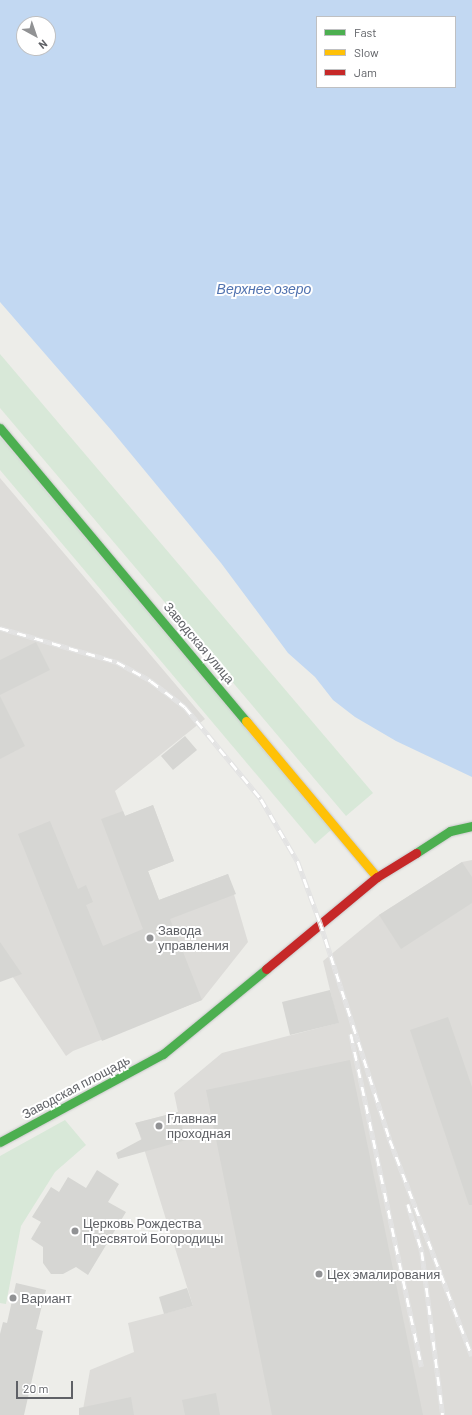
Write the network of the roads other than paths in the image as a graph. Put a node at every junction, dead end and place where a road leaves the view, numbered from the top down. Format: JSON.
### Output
{"nodes":[{"id":1,"x":0,"y":428,"type":"edge"},
{"id":2,"x":472,"y":826,"type":"edge"},
{"id":3,"x":377,"y":877,"type":"junction"},
{"id":4,"x":0,"y":1142,"type":"edge"}],
"edges":[{"from":1,"to":3,"type":"main road","name":"Заводская улица"},
{"from":2,"to":3,"type":"main road","name":"Заводская площадь"},
{"from":3,"to":4,"type":"main road","name":"Заводская площадь"}]}
